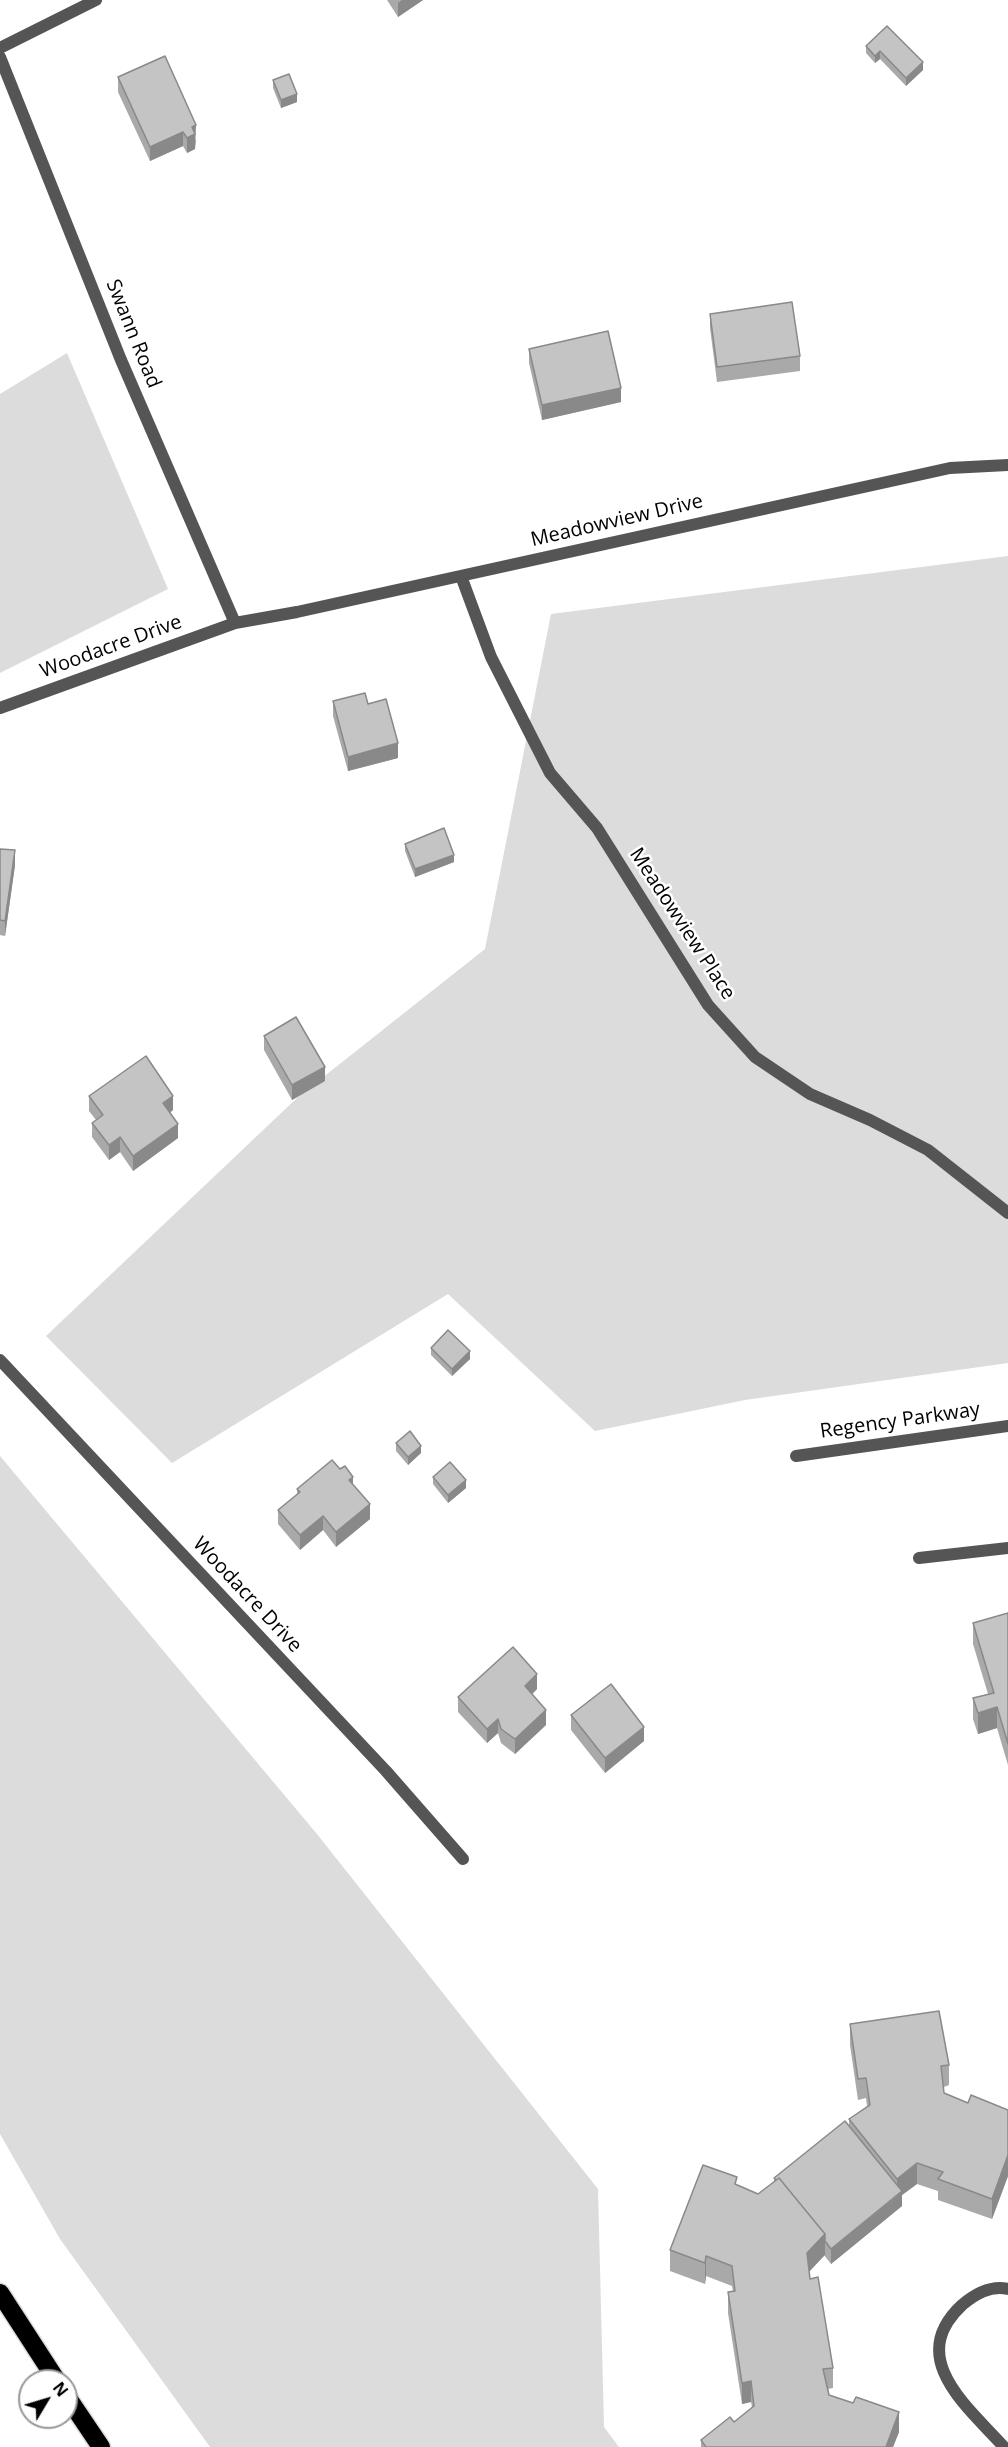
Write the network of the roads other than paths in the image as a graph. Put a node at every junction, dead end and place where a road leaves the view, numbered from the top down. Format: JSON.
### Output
{"nodes":[{"id":1,"x":96,"y":0,"type":"edge"},
{"id":2,"x":0,"y":48,"type":"edge"},
{"id":3,"x":0,"y":57,"type":"edge"},
{"id":4,"x":1008,"y":465,"type":"edge"},
{"id":5,"x":461,"y":576,"type":"junction"},
{"id":6,"x":235,"y":623,"type":"junction"},
{"id":7,"x":0,"y":708,"type":"edge"},
{"id":8,"x":1008,"y":1213,"type":"edge"},
{"id":9,"x":0,"y":1360,"type":"edge"},
{"id":10,"x":1008,"y":1426,"type":"edge"},
{"id":11,"x":796,"y":1456,"type":"dead end"},
{"id":12,"x":1008,"y":1548,"type":"edge"},
{"id":13,"x":919,"y":1558,"type":"dead end"},
{"id":14,"x":464,"y":1858,"type":"dead end"},
{"id":15,"x":1008,"y":2289,"type":"edge"},
{"id":16,"x":0,"y":2293,"type":"edge"},
{"id":17,"x":49,"y":2369,"type":"edge"},
{"id":18,"x":78,"y":2413,"type":"edge"},
{"id":19,"x":101,"y":2447,"type":"edge"},
{"id":20,"x":1004,"y":2447,"type":"edge"}],
"edges":[{"from":1,"to":2,"type":"street"},
{"from":3,"to":6,"type":"street","name":"Swann Road"},
{"from":4,"to":5,"type":"street","name":"Meadowview Drive"},
{"from":5,"to":6,"type":"street","name":"Meadowview Drive"},
{"from":5,"to":8,"type":"street","name":"Meadowview Place"},
{"from":6,"to":7,"type":"street","name":"Woodacre Drive"},
{"from":9,"to":14,"type":"street","name":"Woodacre Drive"},
{"from":10,"to":11,"type":"street","name":"Regency Parkway"},
{"from":12,"to":13,"type":"street"},
{"from":15,"to":20,"type":"street"},
{"from":16,"to":17,"type":"highway"},
{"from":18,"to":19,"type":"highway"}]}
